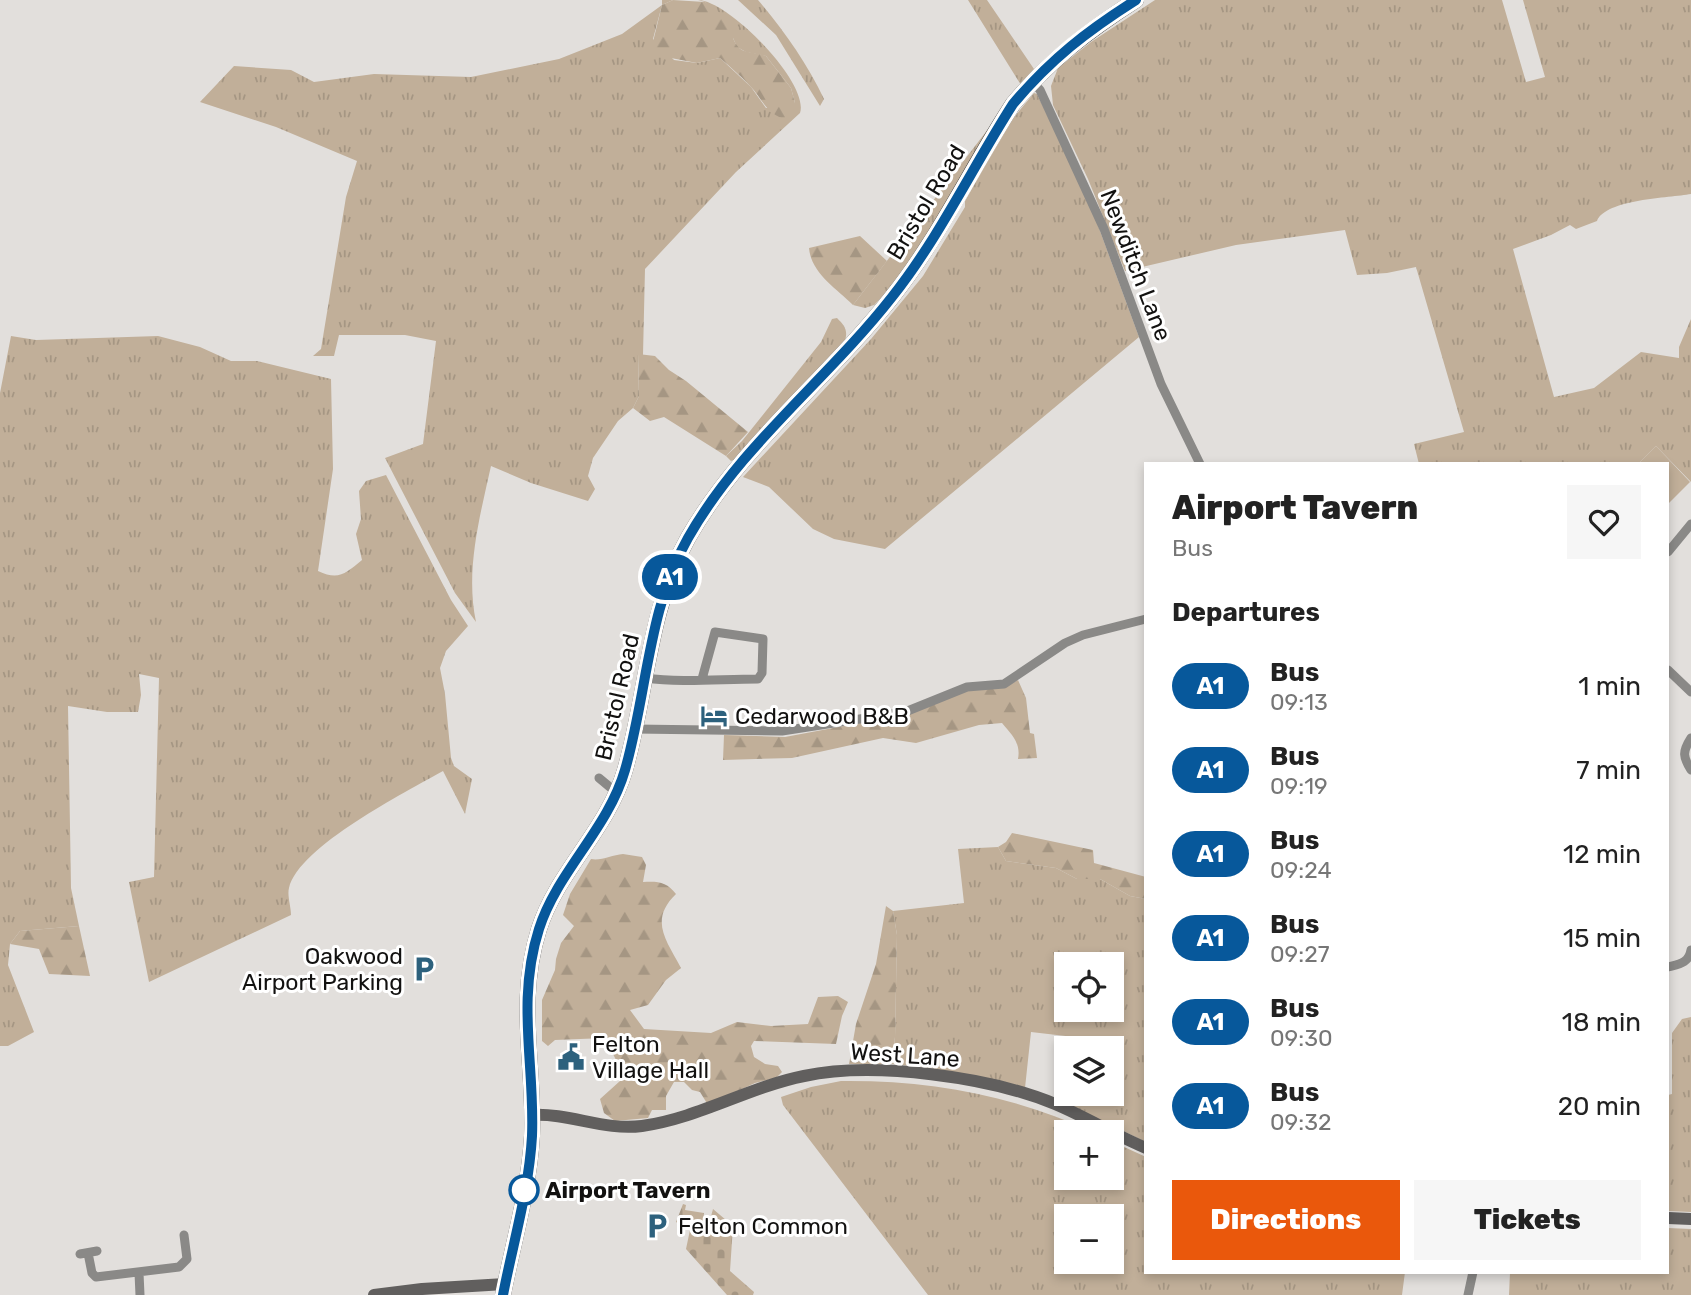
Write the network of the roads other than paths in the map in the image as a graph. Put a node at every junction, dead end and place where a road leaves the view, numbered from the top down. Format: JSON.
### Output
{"nodes":[{"id":1,"x":1136,"y":0,"type":"edge"},
{"id":2,"x":1032,"y":81,"type":"junction"},
{"id":3,"x":1199,"y":462,"type":"edge"},
{"id":4,"x":1691,"y":524,"type":"edge"},
{"id":5,"x":1669,"y":551,"type":"edge"},
{"id":6,"x":1144,"y":620,"type":"edge"},
{"id":7,"x":1669,"y":671,"type":"edge"},
{"id":8,"x":645,"y":678,"type":"junction"},
{"id":9,"x":702,"y":679,"type":"junction"},
{"id":10,"x":1691,"y":692,"type":"edge"},
{"id":11,"x":635,"y":729,"type":"junction"},
{"id":12,"x":1691,"y":738,"type":"edge"},
{"id":13,"x":1691,"y":770,"type":"edge"},
{"id":14,"x":599,"y":778,"type":"dead end"},
{"id":15,"x":617,"y":793,"type":"junction"},
{"id":16,"x":1691,"y":950,"type":"edge"},
{"id":17,"x":1669,"y":967,"type":"edge"},
{"id":18,"x":532,"y":1115,"type":"junction"},
{"id":19,"x":1144,"y":1147,"type":"edge"},
{"id":20,"x":1669,"y":1218,"type":"edge"},
{"id":21,"x":1691,"y":1219,"type":"edge"},
{"id":22,"x":184,"y":1235,"type":"dead end"},
{"id":23,"x":88,"y":1252,"type":"dead end"},
{"id":24,"x":139,"y":1273,"type":"junction"},
{"id":25,"x":1473,"y":1274,"type":"edge"},
{"id":26,"x":504,"y":1289,"type":"edge"},
{"id":27,"x":140,"y":1295,"type":"edge"},
{"id":28,"x":374,"y":1295,"type":"edge"},
{"id":29,"x":1468,"y":1295,"type":"edge"}],
"edges":[{"from":1,"to":2,"type":"highway","name":"Bristol Road"},
{"from":2,"to":3,"type":"street","name":"Newditch Lane"},
{"from":2,"to":8,"type":"highway","name":"Bristol Road"},
{"from":4,"to":5,"type":"street"},
{"from":6,"to":11,"type":"street"},
{"from":7,"to":10,"type":"street"},
{"from":8,"to":9,"type":"street"},
{"from":8,"to":11,"type":"highway","name":"Bristol Road"},
{"from":9,"to":9,"type":"street"},
{"from":11,"to":15,"type":"highway","name":"Bristol Road"},
{"from":12,"to":13,"type":"street"},
{"from":14,"to":15,"type":"street"},
{"from":15,"to":18,"type":"highway","name":"Bristol Road"},
{"from":16,"to":17,"type":"street"},
{"from":18,"to":19,"type":"street","name":"West Lane"},
{"from":18,"to":26,"type":"highway","name":"Bristol Road"},
{"from":20,"to":21,"type":"street"},
{"from":22,"to":24,"type":"street"},
{"from":23,"to":24,"type":"street"},
{"from":24,"to":27,"type":"street"},
{"from":25,"to":29,"type":"street"},
{"from":26,"to":28,"type":"street"}]}
